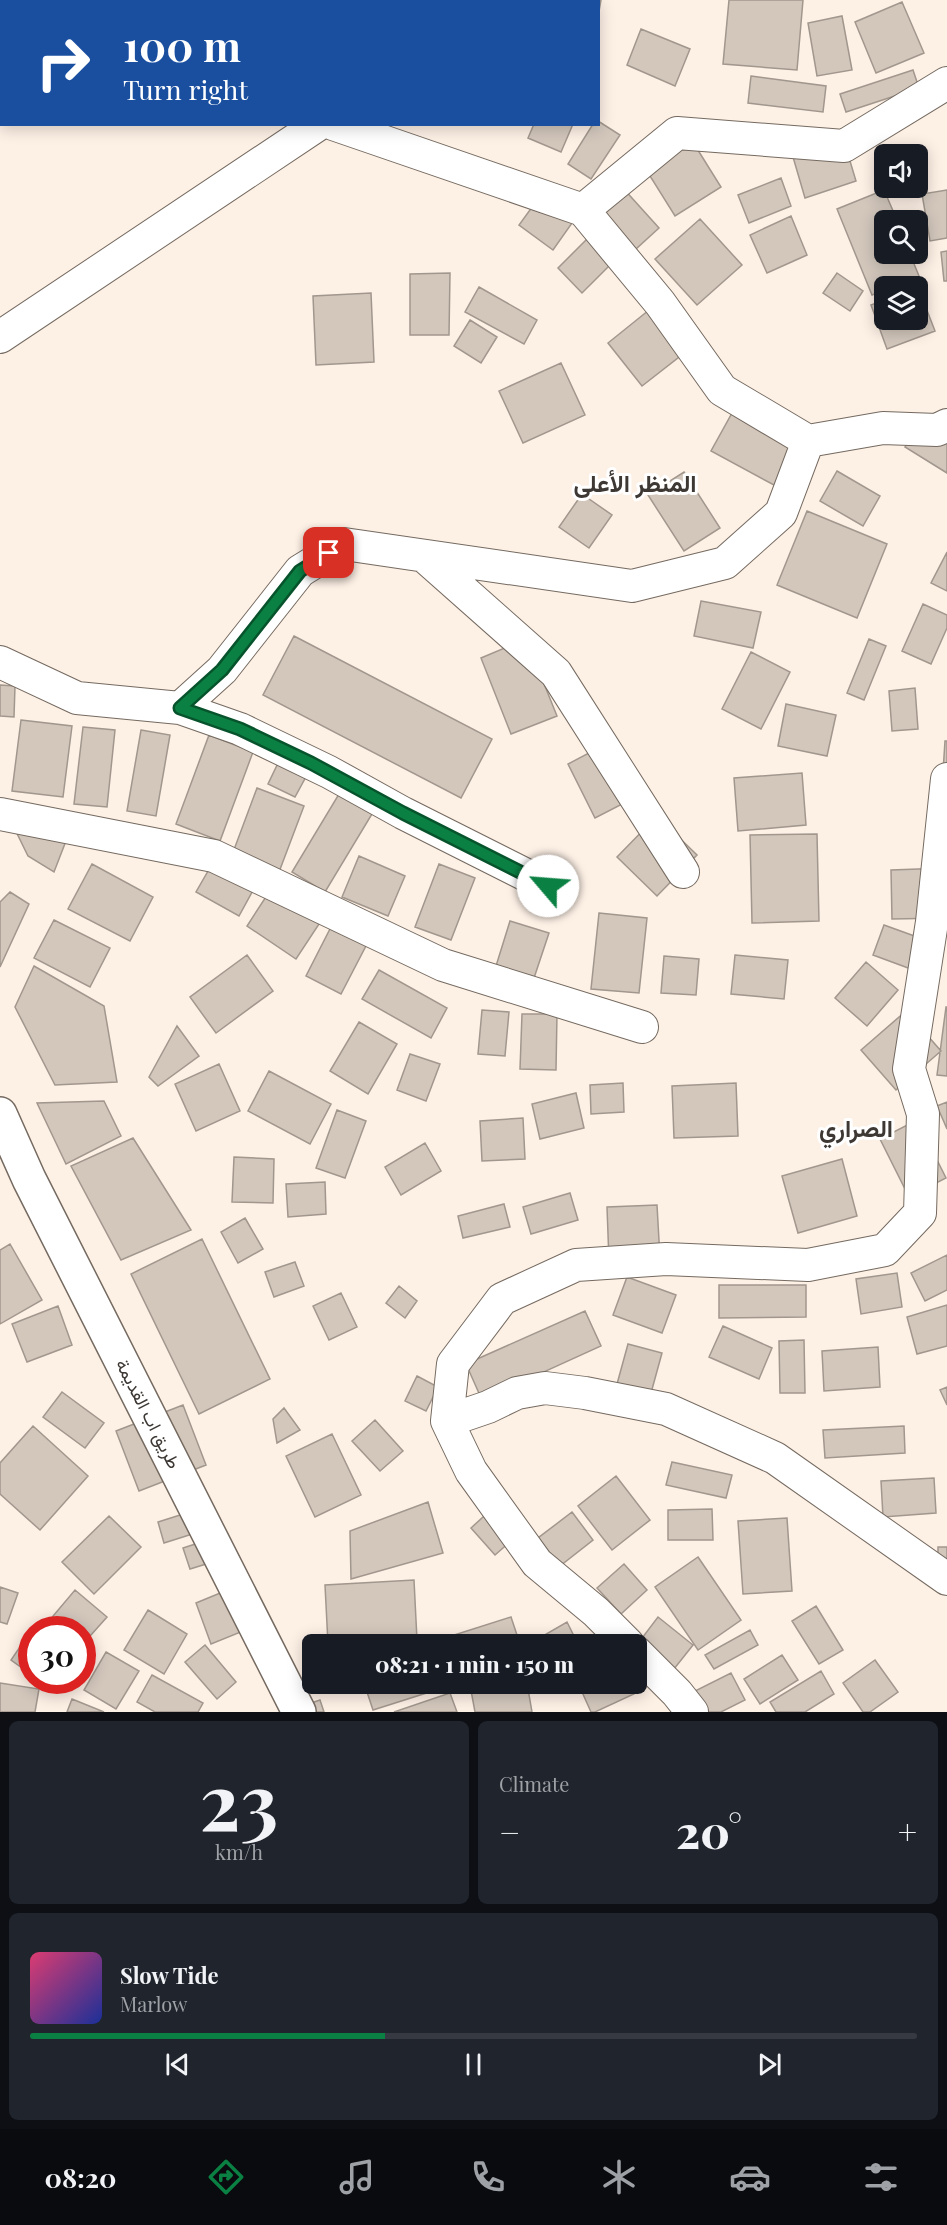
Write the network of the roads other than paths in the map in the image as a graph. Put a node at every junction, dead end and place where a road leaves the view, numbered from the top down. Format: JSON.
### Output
{"nodes":[{"id":1,"x":947,"y":83,"type":"edge"},
{"id":2,"x":316,"y":126,"type":"edge"},
{"id":3,"x":339,"y":126,"type":"edge"},
{"id":4,"x":583,"y":210,"type":"junction"},
{"id":5,"x":0,"y":337,"type":"edge"},
{"id":6,"x":947,"y":425,"type":"edge"},
{"id":7,"x":808,"y":441,"type":"junction"},
{"id":8,"x":424,"y":556,"type":"junction"},
{"id":9,"x":0,"y":662,"type":"edge"},
{"id":10,"x":180,"y":708,"type":"junction"},
{"id":11,"x":947,"y":779,"type":"edge"},
{"id":12,"x":0,"y":814,"type":"edge"},
{"id":13,"x":683,"y":872,"type":"dead end"},
{"id":14,"x":548,"y":886,"type":"dead end"},
{"id":15,"x":642,"y":1027,"type":"dead end"},
{"id":16,"x":0,"y":1114,"type":"edge"},
{"id":17,"x":447,"y":1421,"type":"junction"},
{"id":18,"x":947,"y":1580,"type":"edge"},
{"id":19,"x":618,"y":1634,"type":"edge"},
{"id":20,"x":647,"y":1663,"type":"edge"},
{"id":21,"x":299,"y":1712,"type":"edge"},
{"id":22,"x":692,"y":1712,"type":"edge"}],
"edges":[{"from":1,"to":4,"type":"street"},
{"from":2,"to":5,"type":"street"},
{"from":3,"to":4,"type":"street"},
{"from":4,"to":7,"type":"street"},
{"from":6,"to":7,"type":"street"},
{"from":7,"to":8,"type":"street"},
{"from":8,"to":10,"type":"street"},
{"from":8,"to":13,"type":"street"},
{"from":9,"to":10,"type":"street"},
{"from":10,"to":14,"type":"street"},
{"from":11,"to":17,"type":"street"},
{"from":12,"to":15,"type":"street"},
{"from":16,"to":21,"type":"street","name":"طريق اب القديمة"},
{"from":17,"to":18,"type":"street"},
{"from":17,"to":19,"type":"street"},
{"from":20,"to":22,"type":"street"}]}
